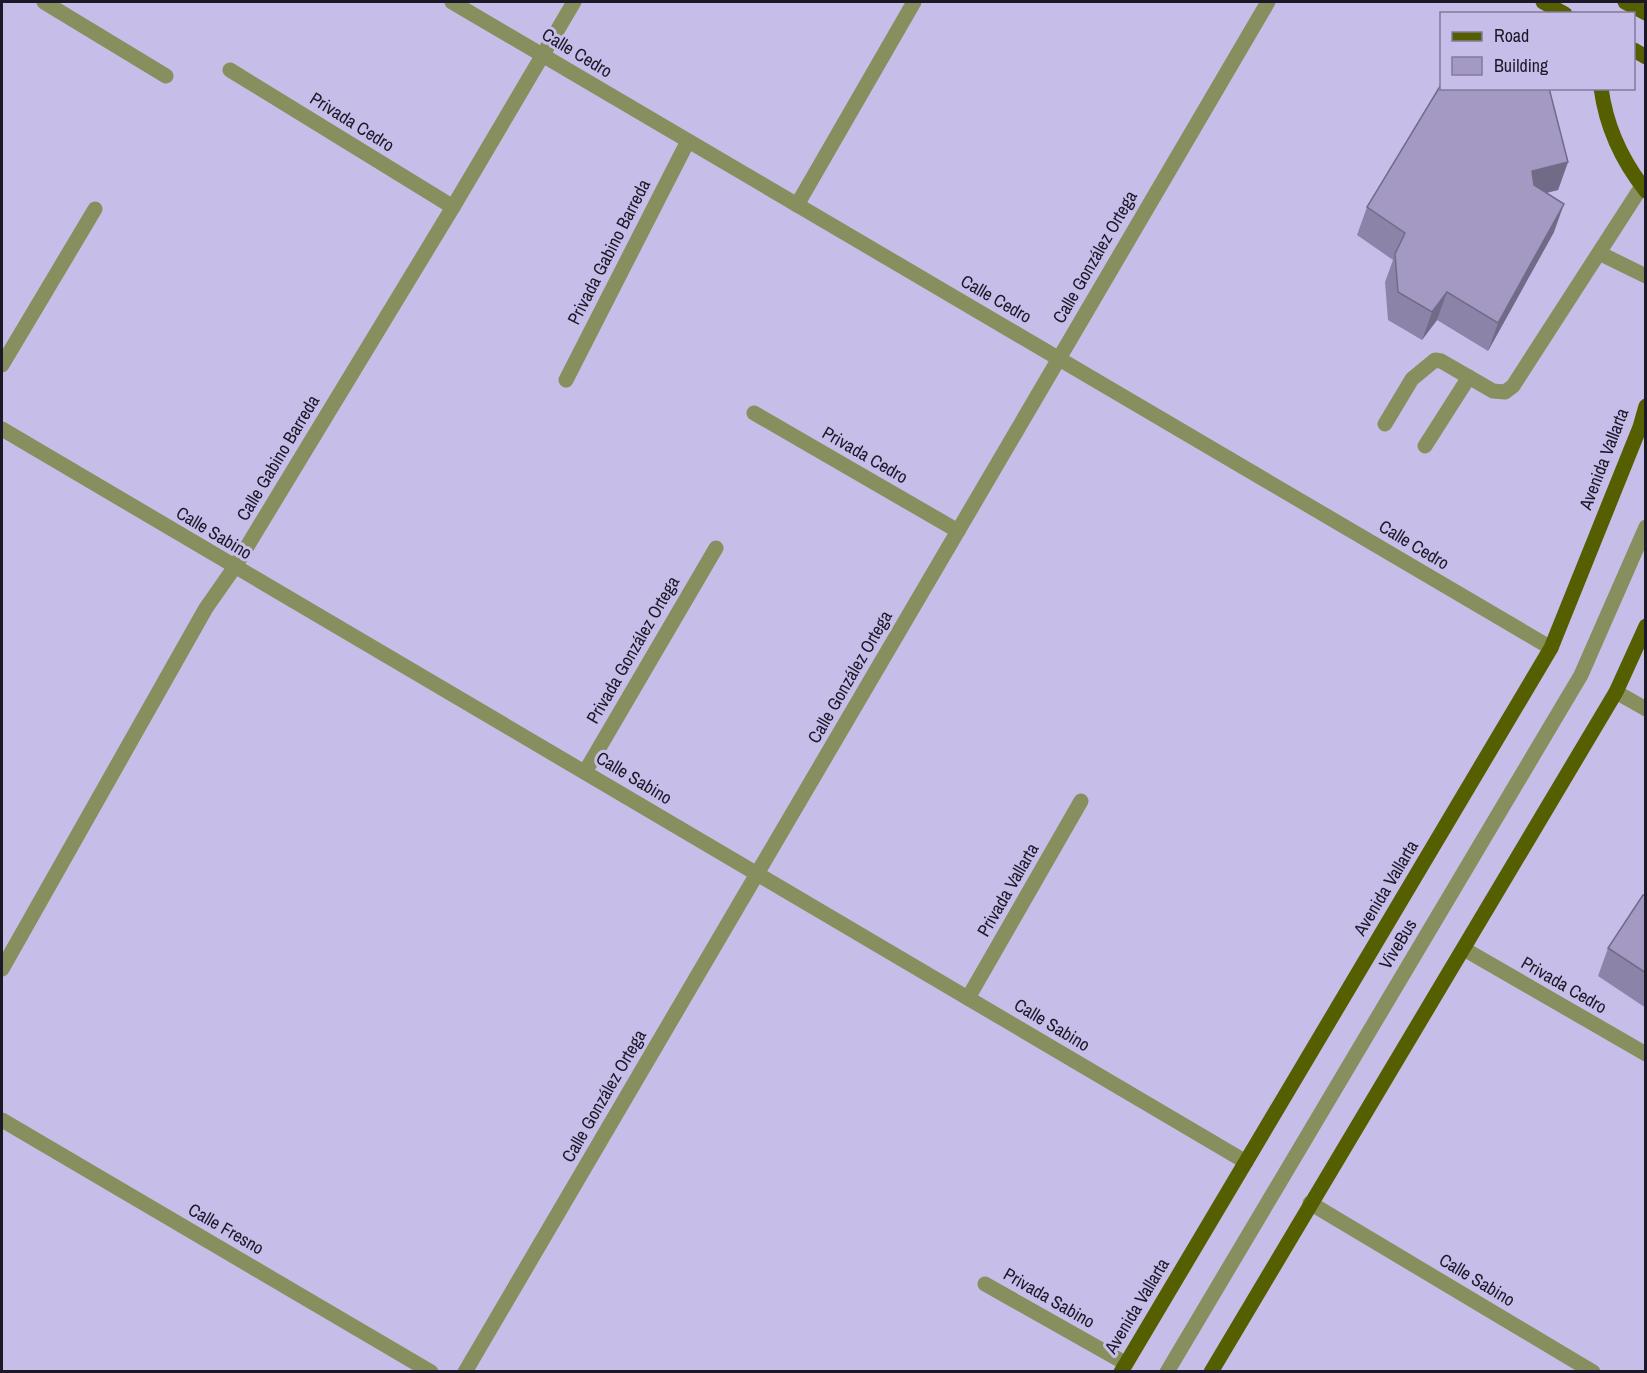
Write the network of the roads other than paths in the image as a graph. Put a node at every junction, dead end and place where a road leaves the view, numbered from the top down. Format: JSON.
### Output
{"nodes":[{"id":1,"x":44,"y":2,"type":"edge"},
{"id":2,"x":452,"y":2,"type":"edge"},
{"id":3,"x":574,"y":2,"type":"edge"},
{"id":4,"x":914,"y":2,"type":"edge"},
{"id":5,"x":1268,"y":2,"type":"edge"},
{"id":6,"x":1543,"y":2,"type":"edge"},
{"id":7,"x":1625,"y":2,"type":"edge"},
{"id":8,"x":1561,"y":12,"type":"edge"},
{"id":9,"x":1646,"y":13,"type":"edge"},
{"id":10,"x":543,"y":55,"type":"junction"},
{"id":11,"x":230,"y":70,"type":"dead end"},
{"id":12,"x":166,"y":76,"type":"dead end"},
{"id":13,"x":1601,"y":90,"type":"edge"},
{"id":14,"x":688,"y":141,"type":"junction"},
{"id":15,"x":1644,"y":188,"type":"edge"},
{"id":16,"x":797,"y":205,"type":"junction"},
{"id":17,"x":453,"y":207,"type":"junction"},
{"id":18,"x":95,"y":209,"type":"dead end"},
{"id":19,"x":1599,"y":253,"type":"junction"},
{"id":20,"x":1646,"y":276,"type":"edge"},
{"id":21,"x":1059,"y":358,"type":"junction"},
{"id":22,"x":2,"y":365,"type":"edge"},
{"id":23,"x":1469,"y":377,"type":"junction"},
{"id":24,"x":566,"y":380,"type":"dead end"},
{"id":25,"x":1646,"y":406,"type":"edge"},
{"id":26,"x":754,"y":413,"type":"dead end"},
{"id":27,"x":1385,"y":424,"type":"dead end"},
{"id":28,"x":2,"y":429,"type":"edge"},
{"id":29,"x":1425,"y":446,"type":"dead end"},
{"id":30,"x":1646,"y":526,"type":"edge"},
{"id":31,"x":958,"y":531,"type":"junction"},
{"id":32,"x":716,"y":548,"type":"dead end"},
{"id":33,"x":234,"y":568,"type":"junction"},
{"id":34,"x":1646,"y":626,"type":"edge"},
{"id":35,"x":1551,"y":648,"type":"junction"},
{"id":36,"x":1616,"y":692,"type":"junction"},
{"id":37,"x":1646,"y":709,"type":"edge"},
{"id":38,"x":585,"y":772,"type":"junction"},
{"id":39,"x":1082,"y":801,"type":"dead end"},
{"id":40,"x":757,"y":874,"type":"junction"},
{"id":41,"x":1464,"y":949,"type":"junction"},
{"id":42,"x":2,"y":969,"type":"edge"},
{"id":43,"x":968,"y":998,"type":"junction"},
{"id":44,"x":1646,"y":1054,"type":"edge"},
{"id":45,"x":2,"y":1120,"type":"edge"},
{"id":46,"x":1246,"y":1162,"type":"junction"},
{"id":47,"x":1310,"y":1203,"type":"junction"},
{"id":48,"x":985,"y":1284,"type":"dead end"},
{"id":49,"x":1123,"y":1367,"type":"edge"},
{"id":50,"x":431,"y":1371,"type":"edge"},
{"id":51,"x":465,"y":1371,"type":"edge"},
{"id":52,"x":1167,"y":1371,"type":"edge"},
{"id":53,"x":1211,"y":1371,"type":"edge"},
{"id":54,"x":1593,"y":1371,"type":"edge"}],
"edges":[{"from":1,"to":12,"type":"street"},
{"from":2,"to":10,"type":"street","name":"Calle Cedro"},
{"from":3,"to":10,"type":"street","name":"Calle Gabino Barreda"},
{"from":4,"to":16,"type":"street"},
{"from":5,"to":21,"type":"street","name":"Calle González Ortega"},
{"from":6,"to":8,"type":"main road"},
{"from":7,"to":9,"type":"main road"},
{"from":10,"to":14,"type":"street","name":"Calle Cedro"},
{"from":10,"to":17,"type":"street","name":"Calle Gabino Barreda"},
{"from":11,"to":17,"type":"street","name":"Privada Cedro"},
{"from":13,"to":15,"type":"main road"},
{"from":14,"to":16,"type":"street","name":"Calle Cedro"},
{"from":14,"to":24,"type":"street","name":"Privada Gabino Barreda"},
{"from":15,"to":19,"type":"street"},
{"from":16,"to":21,"type":"street","name":"Calle Cedro"},
{"from":17,"to":33,"type":"street","name":"Calle Gabino Barreda"},
{"from":18,"to":22,"type":"street"},
{"from":19,"to":20,"type":"street"},
{"from":19,"to":23,"type":"street"},
{"from":21,"to":31,"type":"street","name":"Calle González Ortega"},
{"from":21,"to":35,"type":"street","name":"Calle Cedro"},
{"from":23,"to":27,"type":"street"},
{"from":23,"to":29,"type":"street"},
{"from":25,"to":35,"type":"main road","name":"Avenida Vallarta"},
{"from":26,"to":31,"type":"street","name":"Privada Cedro"},
{"from":28,"to":33,"type":"street","name":"Calle Sabino"},
{"from":30,"to":52,"type":"street","name":"ViveBus"},
{"from":31,"to":40,"type":"street","name":"Calle González Ortega"},
{"from":32,"to":38,"type":"street","name":"Privada González Ortega"},
{"from":33,"to":38,"type":"street","name":"Calle Sabino"},
{"from":33,"to":42,"type":"street","name":"Calle Gabino Barreda"},
{"from":34,"to":36,"type":"main road"},
{"from":35,"to":46,"type":"main road","name":"Avenida Vallarta"},
{"from":36,"to":37,"type":"street"},
{"from":36,"to":41,"type":"main road"},
{"from":38,"to":40,"type":"street","name":"Calle Sabino"},
{"from":39,"to":43,"type":"street","name":"Privada Vallarta"},
{"from":40,"to":43,"type":"street","name":"Calle Sabino"},
{"from":40,"to":51,"type":"street","name":"Calle González Ortega"},
{"from":41,"to":44,"type":"street","name":"Privada Cedro"},
{"from":41,"to":47,"type":"main road"},
{"from":43,"to":46,"type":"street","name":"Calle Sabino"},
{"from":45,"to":50,"type":"street","name":"Calle Fresno"},
{"from":46,"to":49,"type":"main road","name":"Avenida Vallarta"},
{"from":47,"to":53,"type":"main road"},
{"from":47,"to":54,"type":"street","name":"Calle Sabino"},
{"from":48,"to":49,"type":"street","name":"Privada Sabino"}]}
